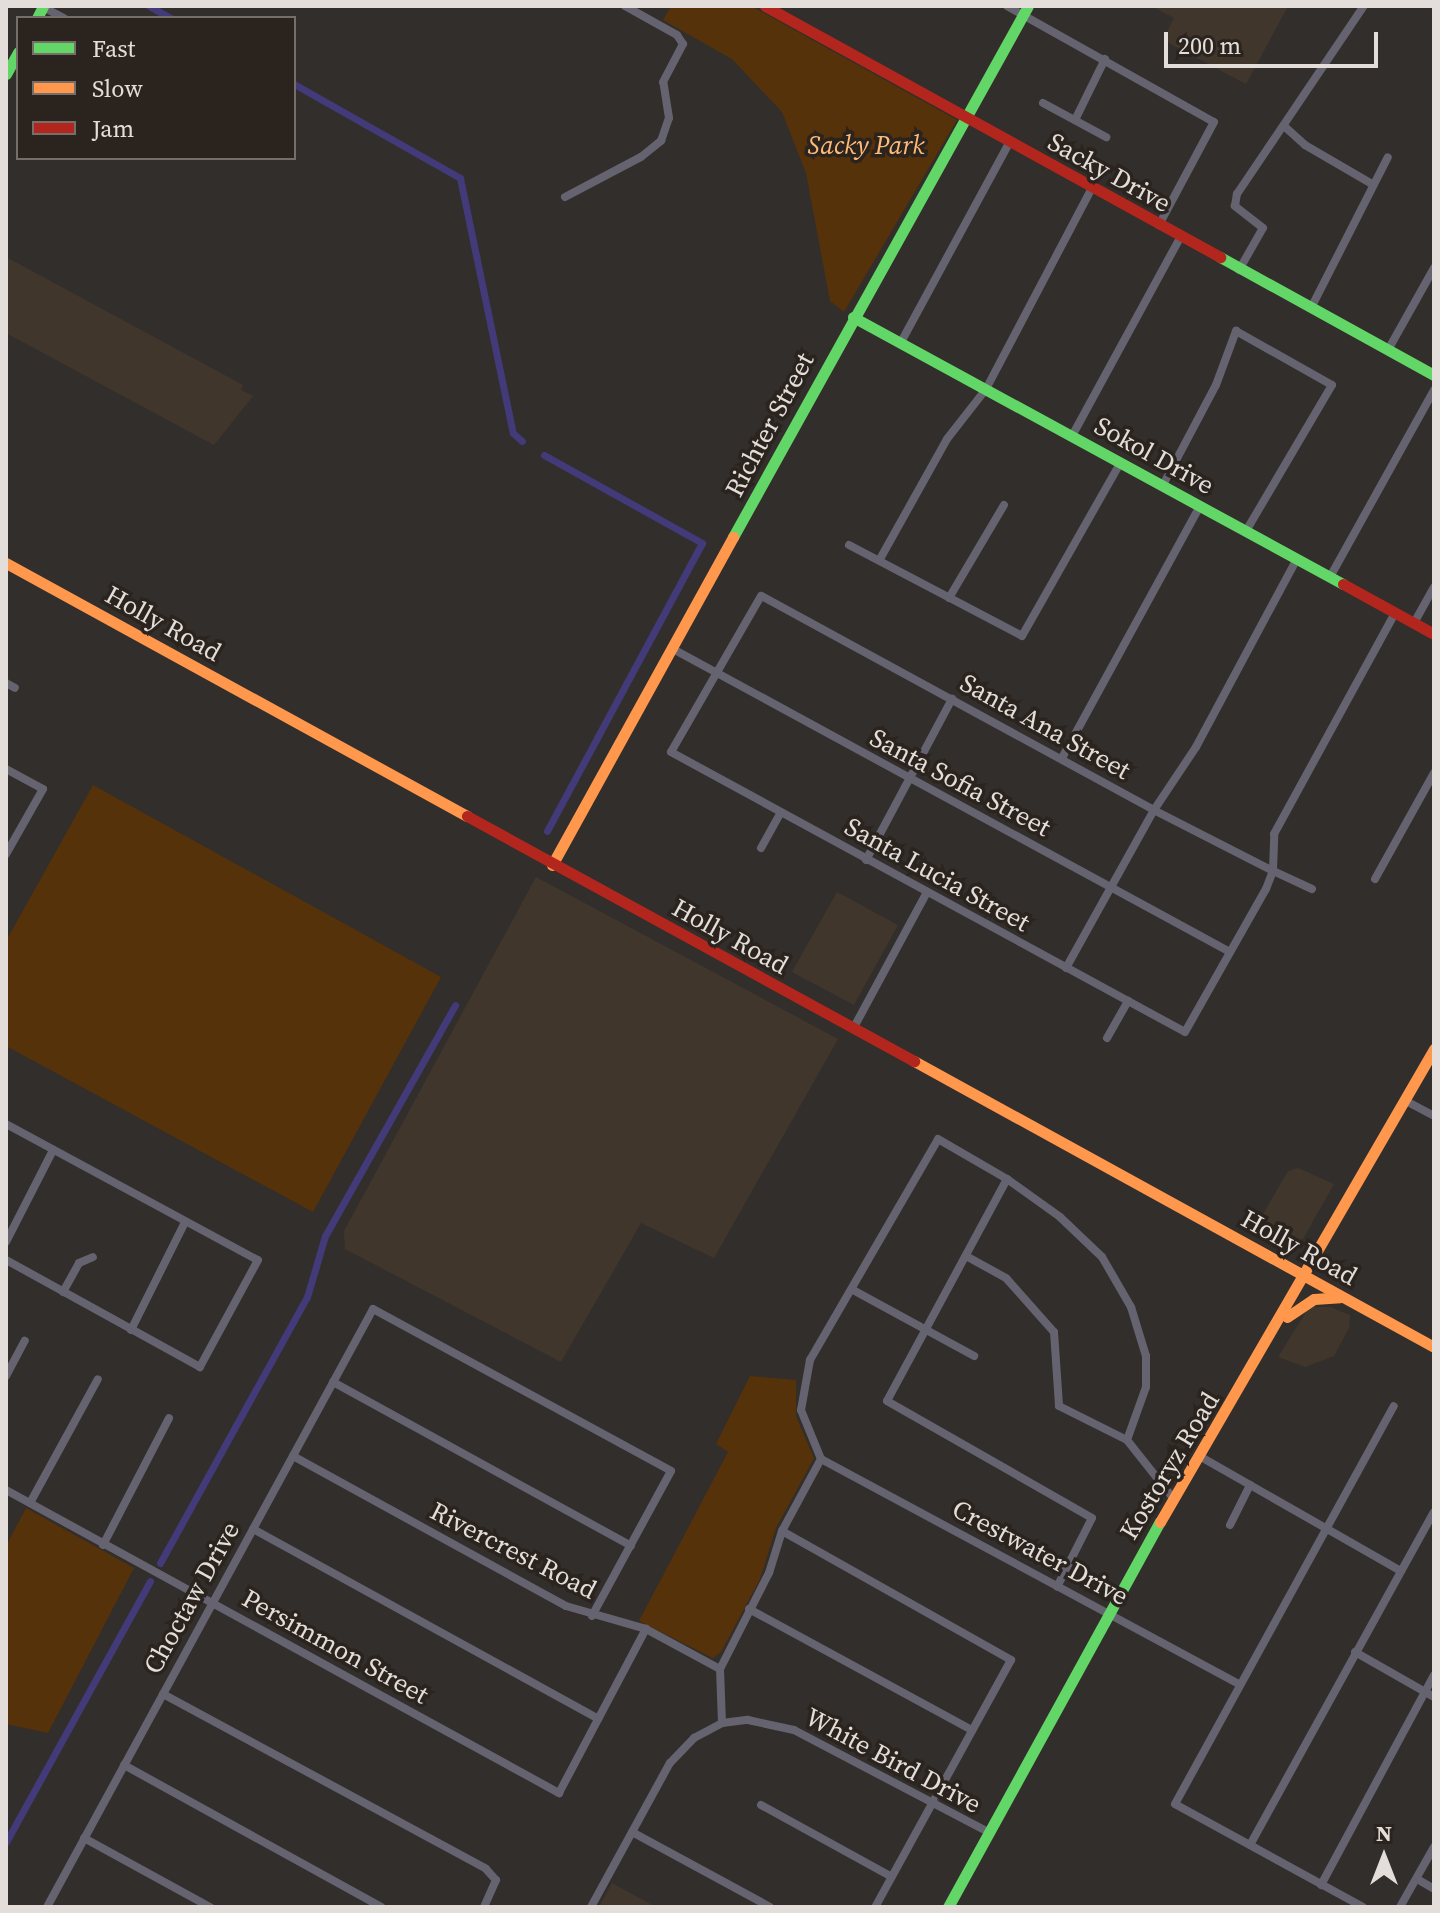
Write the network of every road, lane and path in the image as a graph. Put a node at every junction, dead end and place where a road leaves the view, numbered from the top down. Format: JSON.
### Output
{"nodes":[{"id":1,"x":43,"y":6,"type":"edge"},
{"id":2,"x":625,"y":6,"type":"edge"},
{"id":3,"x":765,"y":6,"type":"edge"},
{"id":4,"x":1007,"y":6,"type":"edge"},
{"id":5,"x":1364,"y":6,"type":"edge"},
{"id":6,"x":1025,"y":10,"type":"edge"},
{"id":7,"x":60,"y":16,"type":"edge"},
{"id":8,"x":16,"y":56,"type":"edge"},
{"id":9,"x":1105,"y":59,"type":"junction"},
{"id":10,"x":6,"y":74,"type":"edge"},
{"id":11,"x":1043,"y":103,"type":"dead end"},
{"id":12,"x":966,"y":119,"type":"junction"},
{"id":13,"x":1075,"y":120,"type":"junction"},
{"id":14,"x":1284,"y":126,"type":"junction"},
{"id":15,"x":1106,"y":137,"type":"dead end"},
{"id":16,"x":1009,"y":143,"type":"junction"},
{"id":17,"x":1388,"y":157,"type":"dead end"},
{"id":18,"x":1372,"y":184,"type":"junction"},
{"id":19,"x":1092,"y":188,"type":"junction"},
{"id":20,"x":565,"y":197,"type":"dead end"},
{"id":21,"x":1159,"y":225,"type":"junction"},
{"id":22,"x":1181,"y":236,"type":"junction"},
{"id":23,"x":1434,"y":268,"type":"edge"},
{"id":24,"x":1239,"y":270,"type":"junction"},
{"id":25,"x":1311,"y":308,"type":"junction"},
{"id":26,"x":853,"y":317,"type":"junction"},
{"id":27,"x":900,"y":344,"type":"junction"},
{"id":28,"x":1388,"y":350,"type":"junction"},
{"id":29,"x":1434,"y":375,"type":"edge"},
{"id":30,"x":986,"y":389,"type":"junction"},
{"id":31,"x":1434,"y":390,"type":"edge"},
{"id":32,"x":1072,"y":436,"type":"junction"},
{"id":33,"x":1121,"y":462,"type":"junction"},
{"id":34,"x":1163,"y":485,"type":"junction"},
{"id":35,"x":1004,"y":505,"type":"dead end"},
{"id":36,"x":1200,"y":506,"type":"junction"},
{"id":37,"x":1246,"y":531,"type":"junction"},
{"id":38,"x":849,"y":545,"type":"dead end"},
{"id":39,"x":880,"y":559,"type":"junction"},
{"id":40,"x":1297,"y":559,"type":"junction"},
{"id":41,"x":6,"y":563,"type":"edge"},
{"id":42,"x":1330,"y":577,"type":"junction"},
{"id":43,"x":1434,"y":587,"type":"edge"},
{"id":44,"x":949,"y":598,"type":"junction"},
{"id":45,"x":1395,"y":613,"type":"junction"},
{"id":46,"x":1414,"y":623,"type":"junction"},
{"id":47,"x":1434,"y":634,"type":"edge"},
{"id":48,"x":673,"y":649,"type":"junction"},
{"id":49,"x":716,"y":674,"type":"junction"},
{"id":50,"x":952,"y":699,"type":"junction"},
{"id":51,"x":1062,"y":758,"type":"junction"},
{"id":52,"x":6,"y":769,"type":"edge"},
{"id":53,"x":1434,"y":773,"type":"edge"},
{"id":54,"x":912,"y":780,"type":"junction"},
{"id":55,"x":1154,"y":810,"type":"junction"},
{"id":56,"x":781,"y":812,"type":"junction"},
{"id":57,"x":761,"y":848,"type":"dead end"},
{"id":58,"x":6,"y":852,"type":"edge"},
{"id":59,"x":866,"y":860,"type":"junction"},
{"id":60,"x":552,"y":865,"type":"junction"},
{"id":61,"x":1273,"y":871,"type":"junction"},
{"id":62,"x":1375,"y":879,"type":"dead end"},
{"id":63,"x":1111,"y":887,"type":"junction"},
{"id":64,"x":1312,"y":889,"type":"dead end"},
{"id":65,"x":927,"y":892,"type":"junction"},
{"id":66,"x":1228,"y":951,"type":"junction"},
{"id":67,"x":1066,"y":968,"type":"junction"},
{"id":68,"x":1128,"y":1001,"type":"junction"},
{"id":69,"x":853,"y":1029,"type":"junction"},
{"id":70,"x":1107,"y":1038,"type":"dead end"},
{"id":71,"x":1434,"y":1049,"type":"edge"},
{"id":72,"x":1406,"y":1101,"type":"junction"},
{"id":73,"x":1434,"y":1116,"type":"edge"},
{"id":74,"x":6,"y":1124,"type":"edge"},
{"id":75,"x":53,"y":1150,"type":"junction"},
{"id":76,"x":1007,"y":1179,"type":"junction"},
{"id":77,"x":185,"y":1222,"type":"junction"},
{"id":78,"x":6,"y":1242,"type":"edge"},
{"id":79,"x":966,"y":1256,"type":"junction"},
{"id":80,"x":93,"y":1257,"type":"dead end"},
{"id":81,"x":6,"y":1260,"type":"edge"},
{"id":82,"x":1305,"y":1277,"type":"junction"},
{"id":83,"x":853,"y":1290,"type":"junction"},
{"id":84,"x":63,"y":1292,"type":"junction"},
{"id":85,"x":1341,"y":1297,"type":"junction"},
{"id":86,"x":1280,"y":1322,"type":"junction"},
{"id":87,"x":925,"y":1329,"type":"junction"},
{"id":88,"x":131,"y":1330,"type":"junction"},
{"id":89,"x":25,"y":1341,"type":"dead end"},
{"id":90,"x":1434,"y":1347,"type":"edge"},
{"id":91,"x":974,"y":1356,"type":"dead end"},
{"id":92,"x":6,"y":1376,"type":"edge"},
{"id":93,"x":98,"y":1379,"type":"dead end"},
{"id":94,"x":333,"y":1382,"type":"junction"},
{"id":95,"x":1394,"y":1406,"type":"dead end"},
{"id":96,"x":169,"y":1418,"type":"dead end"},
{"id":97,"x":1127,"y":1440,"type":"junction"},
{"id":98,"x":293,"y":1456,"type":"junction"},
{"id":99,"x":1201,"y":1457,"type":"junction"},
{"id":100,"x":821,"y":1459,"type":"junction"},
{"id":101,"x":1250,"y":1485,"type":"junction"},
{"id":102,"x":6,"y":1490,"type":"edge"},
{"id":103,"x":1173,"y":1498,"type":"junction"},
{"id":104,"x":30,"y":1503,"type":"junction"},
{"id":105,"x":1434,"y":1512,"type":"edge"},
{"id":106,"x":1230,"y":1525,"type":"dead end"},
{"id":107,"x":253,"y":1529,"type":"junction"},
{"id":108,"x":1329,"y":1530,"type":"junction"},
{"id":109,"x":782,"y":1531,"type":"junction"},
{"id":110,"x":103,"y":1545,"type":"junction"},
{"id":111,"x":631,"y":1546,"type":"junction"},
{"id":112,"x":1401,"y":1571,"type":"junction"},
{"id":113,"x":1057,"y":1587,"type":"junction"},
{"id":114,"x":213,"y":1603,"type":"junction"},
{"id":115,"x":749,"y":1609,"type":"junction"},
{"id":116,"x":1112,"y":1613,"type":"junction"},
{"id":117,"x":592,"y":1616,"type":"junction"},
{"id":118,"x":646,"y":1629,"type":"junction"},
{"id":119,"x":1355,"y":1652,"type":"junction"},
{"id":120,"x":720,"y":1669,"type":"junction"},
{"id":121,"x":1434,"y":1675,"type":"edge"},
{"id":122,"x":1239,"y":1684,"type":"junction"},
{"id":123,"x":1425,"y":1692,"type":"junction"},
{"id":124,"x":163,"y":1694,"type":"junction"},
{"id":125,"x":1434,"y":1697,"type":"edge"},
{"id":126,"x":598,"y":1719,"type":"junction"},
{"id":127,"x":722,"y":1723,"type":"junction"},
{"id":128,"x":972,"y":1730,"type":"junction"},
{"id":129,"x":124,"y":1765,"type":"junction"},
{"id":130,"x":932,"y":1803,"type":"junction"},
{"id":131,"x":761,"y":1805,"type":"dead end"},
{"id":132,"x":632,"y":1832,"type":"junction"},
{"id":133,"x":990,"y":1833,"type":"junction"},
{"id":134,"x":84,"y":1838,"type":"junction"},
{"id":135,"x":1250,"y":1845,"type":"junction"},
{"id":136,"x":1434,"y":1847,"type":"edge"},
{"id":137,"x":892,"y":1877,"type":"junction"},
{"id":138,"x":1417,"y":1879,"type":"junction"},
{"id":139,"x":1321,"y":1885,"type":"junction"},
{"id":140,"x":1434,"y":1889,"type":"edge"},
{"id":141,"x":47,"y":1907,"type":"edge"},
{"id":142,"x":210,"y":1907,"type":"edge"},
{"id":143,"x":381,"y":1907,"type":"edge"},
{"id":144,"x":484,"y":1907,"type":"edge"},
{"id":145,"x":591,"y":1907,"type":"edge"},
{"id":146,"x":770,"y":1907,"type":"edge"},
{"id":147,"x":875,"y":1907,"type":"edge"},
{"id":148,"x":948,"y":1907,"type":"edge"},
{"id":149,"x":1363,"y":1907,"type":"edge"},
{"id":150,"x":1400,"y":1907,"type":"edge"}],
"edges":[{"from":1,"to":7,"type":"street"},
{"from":2,"to":20,"type":"street"},
{"from":3,"to":12,"type":"main road","name":"Sacky Drive"},
{"from":4,"to":6,"type":"street"},
{"from":5,"to":14,"type":"street"},
{"from":6,"to":9,"type":"street"},
{"from":6,"to":12,"type":"main road","name":"Richter Street"},
{"from":8,"to":10,"type":"main road"},
{"from":9,"to":13,"type":"street","name":"Sacky Drive"},
{"from":9,"to":21,"type":"street"},
{"from":11,"to":13,"type":"street"},
{"from":12,"to":16,"type":"main road","name":"Sacky Drive"},
{"from":12,"to":26,"type":"main road","name":"Richter Street"},
{"from":13,"to":15,"type":"street"},
{"from":14,"to":18,"type":"street"},
{"from":14,"to":24,"type":"street"},
{"from":16,"to":19,"type":"main road","name":"Sacky Drive"},
{"from":16,"to":27,"type":"street"},
{"from":17,"to":18,"type":"street"},
{"from":18,"to":25,"type":"street"},
{"from":19,"to":21,"type":"main road","name":"Sacky Drive"},
{"from":19,"to":30,"type":"street"},
{"from":21,"to":22,"type":"main road","name":"Sacky Drive"},
{"from":22,"to":24,"type":"main road","name":"Sacky Drive"},
{"from":22,"to":32,"type":"street"},
{"from":23,"to":28,"type":"street"},
{"from":24,"to":25,"type":"main road","name":"Sacky Drive"},
{"from":25,"to":28,"type":"main road","name":"Sacky Drive"},
{"from":26,"to":27,"type":"main road","name":"Sokol Drive"},
{"from":26,"to":48,"type":"main road","name":"Richter Street"},
{"from":27,"to":30,"type":"main road","name":"Sokol Drive"},
{"from":28,"to":29,"type":"main road","name":"Sacky Drive"},
{"from":30,"to":32,"type":"main road","name":"Sokol Drive"},
{"from":30,"to":39,"type":"street"},
{"from":31,"to":42,"type":"street"},
{"from":32,"to":33,"type":"main road","name":"Sokol Drive"},
{"from":33,"to":34,"type":"main road","name":"Sokol Drive"},
{"from":33,"to":44,"type":"street"},
{"from":34,"to":36,"type":"main road","name":"Sokol Drive"},
{"from":34,"to":37,"type":"street"},
{"from":35,"to":44,"type":"street"},
{"from":36,"to":37,"type":"main road","name":"Sokol Drive"},
{"from":36,"to":51,"type":"street"},
{"from":37,"to":40,"type":"main road","name":"Sokol Drive"},
{"from":38,"to":39,"type":"street"},
{"from":39,"to":44,"type":"street"},
{"from":40,"to":42,"type":"main road","name":"Sokol Drive"},
{"from":40,"to":55,"type":"street"},
{"from":41,"to":60,"type":"main road","name":"Holly Road"},
{"from":42,"to":45,"type":"main road","name":"Sokol Drive"},
{"from":43,"to":46,"type":"street"},
{"from":45,"to":46,"type":"main road","name":"Sokol Drive"},
{"from":45,"to":61,"type":"street"},
{"from":46,"to":47,"type":"main road","name":"Sokol Drive"},
{"from":48,"to":49,"type":"street","name":"Santa Sofia Street"},
{"from":48,"to":60,"type":"main road","name":"Richter Street"},
{"from":49,"to":50,"type":"street","name":"Santa Ana Street"},
{"from":49,"to":54,"type":"street","name":"Santa Sofia Street"},
{"from":49,"to":56,"type":"street","name":"Santa Lucia Street"},
{"from":50,"to":51,"type":"street","name":"Santa Ana Street"},
{"from":50,"to":54,"type":"street"},
{"from":51,"to":55,"type":"street","name":"Santa Ana Street"},
{"from":52,"to":58,"type":"street"},
{"from":53,"to":62,"type":"street"},
{"from":54,"to":59,"type":"street"},
{"from":54,"to":63,"type":"street","name":"Santa Sofia Street"},
{"from":55,"to":61,"type":"street","name":"Santa Ana Street"},
{"from":55,"to":63,"type":"street"},
{"from":56,"to":57,"type":"street"},
{"from":56,"to":59,"type":"street","name":"Santa Lucia Street"},
{"from":59,"to":65,"type":"street","name":"Santa Lucia Street"},
{"from":60,"to":69,"type":"main road","name":"Holly Road"},
{"from":61,"to":64,"type":"street","name":"Santa Ana Street"},
{"from":61,"to":66,"type":"street"},
{"from":63,"to":66,"type":"street","name":"Santa Sofia Street"},
{"from":63,"to":67,"type":"street"},
{"from":65,"to":67,"type":"street","name":"Santa Lucia Street"},
{"from":65,"to":69,"type":"street"},
{"from":66,"to":68,"type":"street","name":"Santa Lucia Street"},
{"from":67,"to":68,"type":"street","name":"Santa Lucia Street"},
{"from":68,"to":70,"type":"street"},
{"from":69,"to":82,"type":"main road","name":"Holly Road"},
{"from":71,"to":72,"type":"main road","name":"Kostoryz Road"},
{"from":72,"to":73,"type":"street"},
{"from":72,"to":82,"type":"main road","name":"Kostoryz Road"},
{"from":74,"to":75,"type":"street"},
{"from":75,"to":77,"type":"street"},
{"from":75,"to":78,"type":"street"},
{"from":76,"to":79,"type":"street"},
{"from":76,"to":83,"type":"street"},
{"from":76,"to":97,"type":"street"},
{"from":77,"to":88,"type":"street"},
{"from":77,"to":88,"type":"street"},
{"from":79,"to":87,"type":"street"},
{"from":79,"to":97,"type":"street"},
{"from":80,"to":84,"type":"street"},
{"from":81,"to":84,"type":"street"},
{"from":82,"to":85,"type":"main road","name":"Holly Road"},
{"from":82,"to":86,"type":"main road","name":"Kostoryz Road"},
{"from":83,"to":87,"type":"street"},
{"from":83,"to":100,"type":"street"},
{"from":84,"to":88,"type":"street"},
{"from":85,"to":86,"type":"main road"},
{"from":85,"to":90,"type":"main road","name":"Holly Road"},
{"from":86,"to":99,"type":"main road","name":"Kostoryz Road"},
{"from":87,"to":91,"type":"street"},
{"from":87,"to":113,"type":"street"},
{"from":89,"to":92,"type":"street"},
{"from":93,"to":104,"type":"street"},
{"from":94,"to":98,"type":"street","name":"Choctaw Drive"},
{"from":94,"to":111,"type":"street"},
{"from":94,"to":111,"type":"street","name":"Choctaw Drive"},
{"from":95,"to":108,"type":"street"},
{"from":96,"to":110,"type":"street"},
{"from":97,"to":103,"type":"street"},
{"from":98,"to":107,"type":"street","name":"Choctaw Drive"},
{"from":98,"to":117,"type":"street","name":"Rivercrest Road"},
{"from":99,"to":101,"type":"street"},
{"from":99,"to":103,"type":"main road","name":"Kostoryz Road"},
{"from":100,"to":109,"type":"street"},
{"from":100,"to":113,"type":"street","name":"Crestwater Drive"},
{"from":101,"to":106,"type":"street"},
{"from":101,"to":108,"type":"street"},
{"from":102,"to":104,"type":"street","name":"Persimmon Street"},
{"from":103,"to":116,"type":"main road","name":"Kostoryz Road"},
{"from":104,"to":110,"type":"street","name":"Persimmon Street"},
{"from":105,"to":112,"type":"street"},
{"from":107,"to":114,"type":"street","name":"Choctaw Drive"},
{"from":107,"to":126,"type":"street"},
{"from":108,"to":112,"type":"street"},
{"from":108,"to":122,"type":"street"},
{"from":109,"to":115,"type":"street"},
{"from":109,"to":128,"type":"street"},
{"from":110,"to":114,"type":"street","name":"Persimmon Street"},
{"from":111,"to":117,"type":"street"},
{"from":112,"to":119,"type":"street"},
{"from":113,"to":116,"type":"street","name":"Crestwater Drive"},
{"from":114,"to":124,"type":"street","name":"Choctaw Drive"},
{"from":114,"to":126,"type":"street","name":"Persimmon Street"},
{"from":115,"to":120,"type":"street"},
{"from":115,"to":128,"type":"street"},
{"from":116,"to":122,"type":"street","name":"Crestwater Drive"},
{"from":116,"to":133,"type":"main road","name":"Kostoryz Road"},
{"from":117,"to":118,"type":"street","name":"Rivercrest Road"},
{"from":118,"to":120,"type":"street","name":"Rivercrest Road"},
{"from":118,"to":126,"type":"street"},
{"from":119,"to":123,"type":"street"},
{"from":119,"to":135,"type":"street"},
{"from":120,"to":127,"type":"street"},
{"from":121,"to":123,"type":"street"},
{"from":122,"to":135,"type":"street"},
{"from":123,"to":125,"type":"street"},
{"from":123,"to":139,"type":"street"},
{"from":124,"to":129,"type":"street","name":"Choctaw Drive"},
{"from":124,"to":144,"type":"street"},
{"from":127,"to":130,"type":"street","name":"White Bird Drive"},
{"from":127,"to":132,"type":"street"},
{"from":128,"to":130,"type":"street"},
{"from":129,"to":134,"type":"street","name":"Choctaw Drive"},
{"from":129,"to":143,"type":"street"},
{"from":130,"to":133,"type":"street","name":"White Bird Drive"},
{"from":130,"to":137,"type":"street"},
{"from":131,"to":137,"type":"street"},
{"from":132,"to":145,"type":"street"},
{"from":132,"to":146,"type":"street"},
{"from":133,"to":148,"type":"main road","name":"Kostoryz Road"},
{"from":134,"to":141,"type":"street","name":"Choctaw Drive"},
{"from":134,"to":142,"type":"street"},
{"from":135,"to":139,"type":"street"},
{"from":136,"to":138,"type":"street"},
{"from":137,"to":147,"type":"street"},
{"from":138,"to":140,"type":"street"},
{"from":138,"to":150,"type":"street"},
{"from":139,"to":149,"type":"street"}]}
